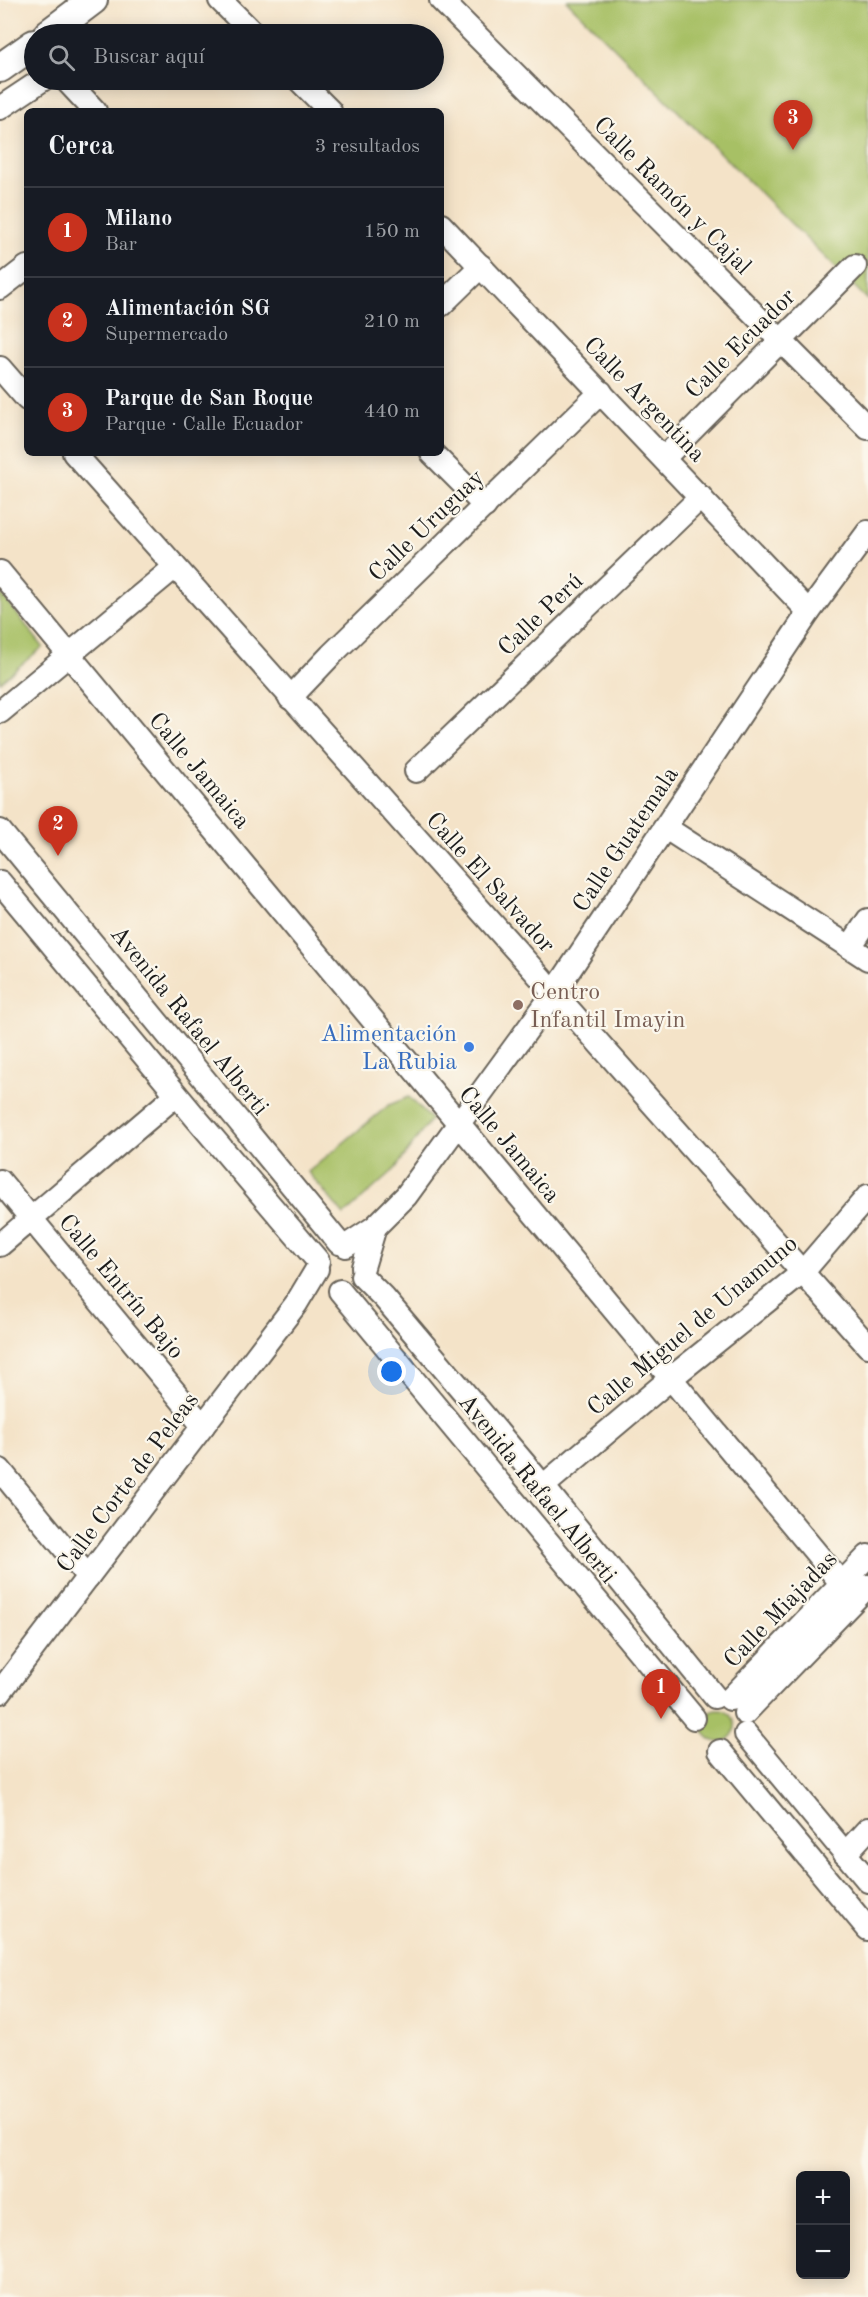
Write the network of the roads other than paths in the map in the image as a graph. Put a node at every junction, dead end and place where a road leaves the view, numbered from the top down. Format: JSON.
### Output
{"nodes":[{"id":1,"x":220,"y":0,"type":"edge"},
{"id":2,"x":89,"y":2,"type":"edge"},
{"id":3,"x":452,"y":5,"type":"edge"},
{"id":4,"x":61,"y":24,"type":"edge"},
{"id":5,"x":244,"y":24,"type":"edge"},
{"id":6,"x":24,"y":51,"type":"edge"},
{"id":7,"x":0,"y":68,"type":"edge"},
{"id":8,"x":27,"y":90,"type":"edge"},
{"id":9,"x":75,"y":90,"type":"edge"},
{"id":10,"x":309,"y":90,"type":"edge"},
{"id":11,"x":0,"y":108,"type":"edge"},
{"id":12,"x":92,"y":108,"type":"edge"},
{"id":13,"x":327,"y":108,"type":"edge"},
{"id":14,"x":444,"y":228,"type":"edge"},
{"id":15,"x":481,"y":266,"type":"junction"},
{"id":16,"x":855,"y":266,"type":"dead end"},
{"id":17,"x":24,"y":269,"type":"edge"},
{"id":18,"x":0,"y":288,"type":"edge"},
{"id":19,"x":444,"y":302,"type":"edge"},
{"id":20,"x":781,"y":340,"type":"junction"},
{"id":21,"x":0,"y":368,"type":"edge"},
{"id":22,"x":601,"y":392,"type":"junction"},
{"id":23,"x":24,"y":396,"type":"edge"},
{"id":24,"x":868,"y":428,"type":"edge"},
{"id":25,"x":77,"y":456,"type":"edge"},
{"id":26,"x":435,"y":456,"type":"edge"},
{"id":27,"x":664,"y":458,"type":"junction"},
{"id":28,"x":700,"y":496,"type":"junction"},
{"id":29,"x":485,"y":506,"type":"junction"},
{"id":30,"x":868,"y":532,"type":"edge"},
{"id":31,"x":175,"y":567,"type":"junction"},
{"id":32,"x":0,"y":572,"type":"edge"},
{"id":33,"x":809,"y":612,"type":"junction"},
{"id":34,"x":69,"y":654,"type":"junction"},
{"id":35,"x":290,"y":698,"type":"junction"},
{"id":36,"x":0,"y":712,"type":"edge"},
{"id":37,"x":416,"y":771,"type":"dead end"},
{"id":38,"x":666,"y":828,"type":"junction"},
{"id":39,"x":0,"y":831,"type":"edge"},
{"id":40,"x":0,"y":882,"type":"edge"},
{"id":41,"x":868,"y":920,"type":"edge"},
{"id":42,"x":859,"y":953,"type":"edge"},
{"id":43,"x":554,"y":993,"type":"junction"},
{"id":44,"x":176,"y":1095,"type":"junction"},
{"id":45,"x":458,"y":1124,"type":"junction"},
{"id":46,"x":0,"y":1181,"type":"edge"},
{"id":47,"x":868,"y":1196,"type":"edge"},
{"id":48,"x":31,"y":1218,"type":"junction"},
{"id":49,"x":375,"y":1227,"type":"junction"},
{"id":50,"x":0,"y":1245,"type":"edge"},
{"id":51,"x":342,"y":1245,"type":"junction"},
{"id":52,"x":318,"y":1265,"type":"junction"},
{"id":53,"x":363,"y":1272,"type":"junction"},
{"id":54,"x":802,"y":1274,"type":"junction"},
{"id":55,"x":336,"y":1290,"type":"junction"},
{"id":56,"x":296,"y":1304,"type":"junction"},
{"id":57,"x":868,"y":1346,"type":"edge"},
{"id":58,"x":670,"y":1379,"type":"junction"},
{"id":59,"x":203,"y":1426,"type":"junction"},
{"id":60,"x":0,"y":1470,"type":"edge"},
{"id":61,"x":542,"y":1487,"type":"junction"},
{"id":62,"x":868,"y":1556,"type":"edge"},
{"id":63,"x":88,"y":1577,"type":"junction"},
{"id":64,"x":842,"y":1584,"type":"junction"},
{"id":65,"x":868,"y":1586,"type":"edge"},
{"id":66,"x":0,"y":1692,"type":"edge"},
{"id":67,"x":734,"y":1711,"type":"junction"},
{"id":68,"x":694,"y":1718,"type":"junction"},
{"id":69,"x":720,"y":1751,"type":"junction"},
{"id":70,"x":868,"y":1829,"type":"edge"},
{"id":71,"x":845,"y":1854,"type":"junction"},
{"id":72,"x":868,"y":1881,"type":"edge"},
{"id":73,"x":868,"y":1929,"type":"edge"}],
"edges":[{"from":1,"to":5,"type":"street"},
{"from":2,"to":4,"type":"street"},
{"from":3,"to":20,"type":"street","name":"Calle Ramón y Cajal"},
{"from":6,"to":7,"type":"street"},
{"from":8,"to":11,"type":"street"},
{"from":9,"to":12,"type":"street"},
{"from":10,"to":13,"type":"street"},
{"from":14,"to":15,"type":"street","name":"Calle Argentina"},
{"from":15,"to":19,"type":"street"},
{"from":15,"to":22,"type":"street","name":"Calle Argentina"},
{"from":16,"to":20,"type":"street","name":"Calle Ecuador"},
{"from":17,"to":18,"type":"street"},
{"from":20,"to":24,"type":"street","name":"Calle Ramón y Cajal"},
{"from":20,"to":27,"type":"street","name":"Calle Ecuador"},
{"from":21,"to":23,"type":"street"},
{"from":22,"to":27,"type":"street","name":"Calle Argentina"},
{"from":22,"to":29,"type":"street","name":"Calle Uruguay"},
{"from":25,"to":31,"type":"street","name":"Calle El Salvador"},
{"from":26,"to":29,"type":"street"},
{"from":27,"to":28,"type":"street","name":"Calle Argentina"},
{"from":28,"to":33,"type":"street","name":"Calle Argentina"},
{"from":28,"to":37,"type":"street","name":"Calle Perú"},
{"from":29,"to":35,"type":"street","name":"Calle Uruguay"},
{"from":30,"to":33,"type":"street","name":"Calle Guatemala"},
{"from":31,"to":34,"type":"street"},
{"from":31,"to":35,"type":"street","name":"Calle El Salvador"},
{"from":32,"to":34,"type":"street","name":"Calle Jamaica"},
{"from":33,"to":38,"type":"street","name":"Calle Guatemala"},
{"from":34,"to":36,"type":"street"},
{"from":34,"to":45,"type":"street","name":"Calle Jamaica"},
{"from":35,"to":43,"type":"street","name":"Calle El Salvador"},
{"from":38,"to":42,"type":"street"},
{"from":38,"to":43,"type":"street","name":"Calle Guatemala"},
{"from":39,"to":51,"type":"street","name":"Avenida Rafael Alberti"},
{"from":40,"to":44,"type":"street"},
{"from":41,"to":42,"type":"street"},
{"from":43,"to":45,"type":"street","name":"Calle Guatemala"},
{"from":43,"to":54,"type":"street","name":"Calle El Salvador"},
{"from":44,"to":48,"type":"street"},
{"from":44,"to":52,"type":"street"},
{"from":45,"to":49,"type":"street","name":"Calle Guatemala"},
{"from":45,"to":58,"type":"street","name":"Calle Jamaica"},
{"from":46,"to":48,"type":"street","name":"Calle Entrín Bajo"},
{"from":47,"to":54,"type":"street","name":"Calle Miguel de Unamuno"},
{"from":48,"to":50,"type":"street"},
{"from":48,"to":59,"type":"street","name":"Calle Entrín Bajo"},
{"from":49,"to":51,"type":"street","name":"Calle Guatemala"},
{"from":49,"to":53,"type":"street","name":"Calle Guatemala"},
{"from":51,"to":52,"type":"street"},
{"from":51,"to":53,"type":"street"},
{"from":52,"to":55,"type":"street"},
{"from":52,"to":56,"type":"street","name":"Calle Corte de Peleas"},
{"from":53,"to":55,"type":"street"},
{"from":53,"to":61,"type":"street","name":"Avenida Rafael Alberti"},
{"from":54,"to":57,"type":"street","name":"Calle El Salvador"},
{"from":54,"to":58,"type":"street","name":"Calle Miguel de Unamuno"},
{"from":55,"to":56,"type":"street"},
{"from":55,"to":68,"type":"street","name":"Avenida Rafael Alberti"},
{"from":56,"to":59,"type":"street","name":"Calle Corte de Peleas"},
{"from":58,"to":61,"type":"street","name":"Calle Miguel de Unamuno"},
{"from":58,"to":64,"type":"street","name":"Calle Jamaica"},
{"from":59,"to":63,"type":"street","name":"Calle Corte de Peleas"},
{"from":60,"to":63,"type":"street"},
{"from":61,"to":67,"type":"street","name":"Avenida Rafael Alberti"},
{"from":62,"to":64,"type":"street","name":"Calle Miajadas"},
{"from":63,"to":66,"type":"street","name":"Calle Corte de Peleas"},
{"from":64,"to":67,"type":"street","name":"Calle Miajadas"},
{"from":65,"to":67,"type":"street","name":"Calle Miajadas"},
{"from":67,"to":68,"type":"street"},
{"from":67,"to":69,"type":"street"},
{"from":67,"to":71,"type":"street","name":"Avenida Rafael Alberti"},
{"from":68,"to":69,"type":"street"},
{"from":69,"to":73,"type":"street"},
{"from":70,"to":71,"type":"street"},
{"from":71,"to":72,"type":"street","name":"Avenida Rafael Alberti"}]}
